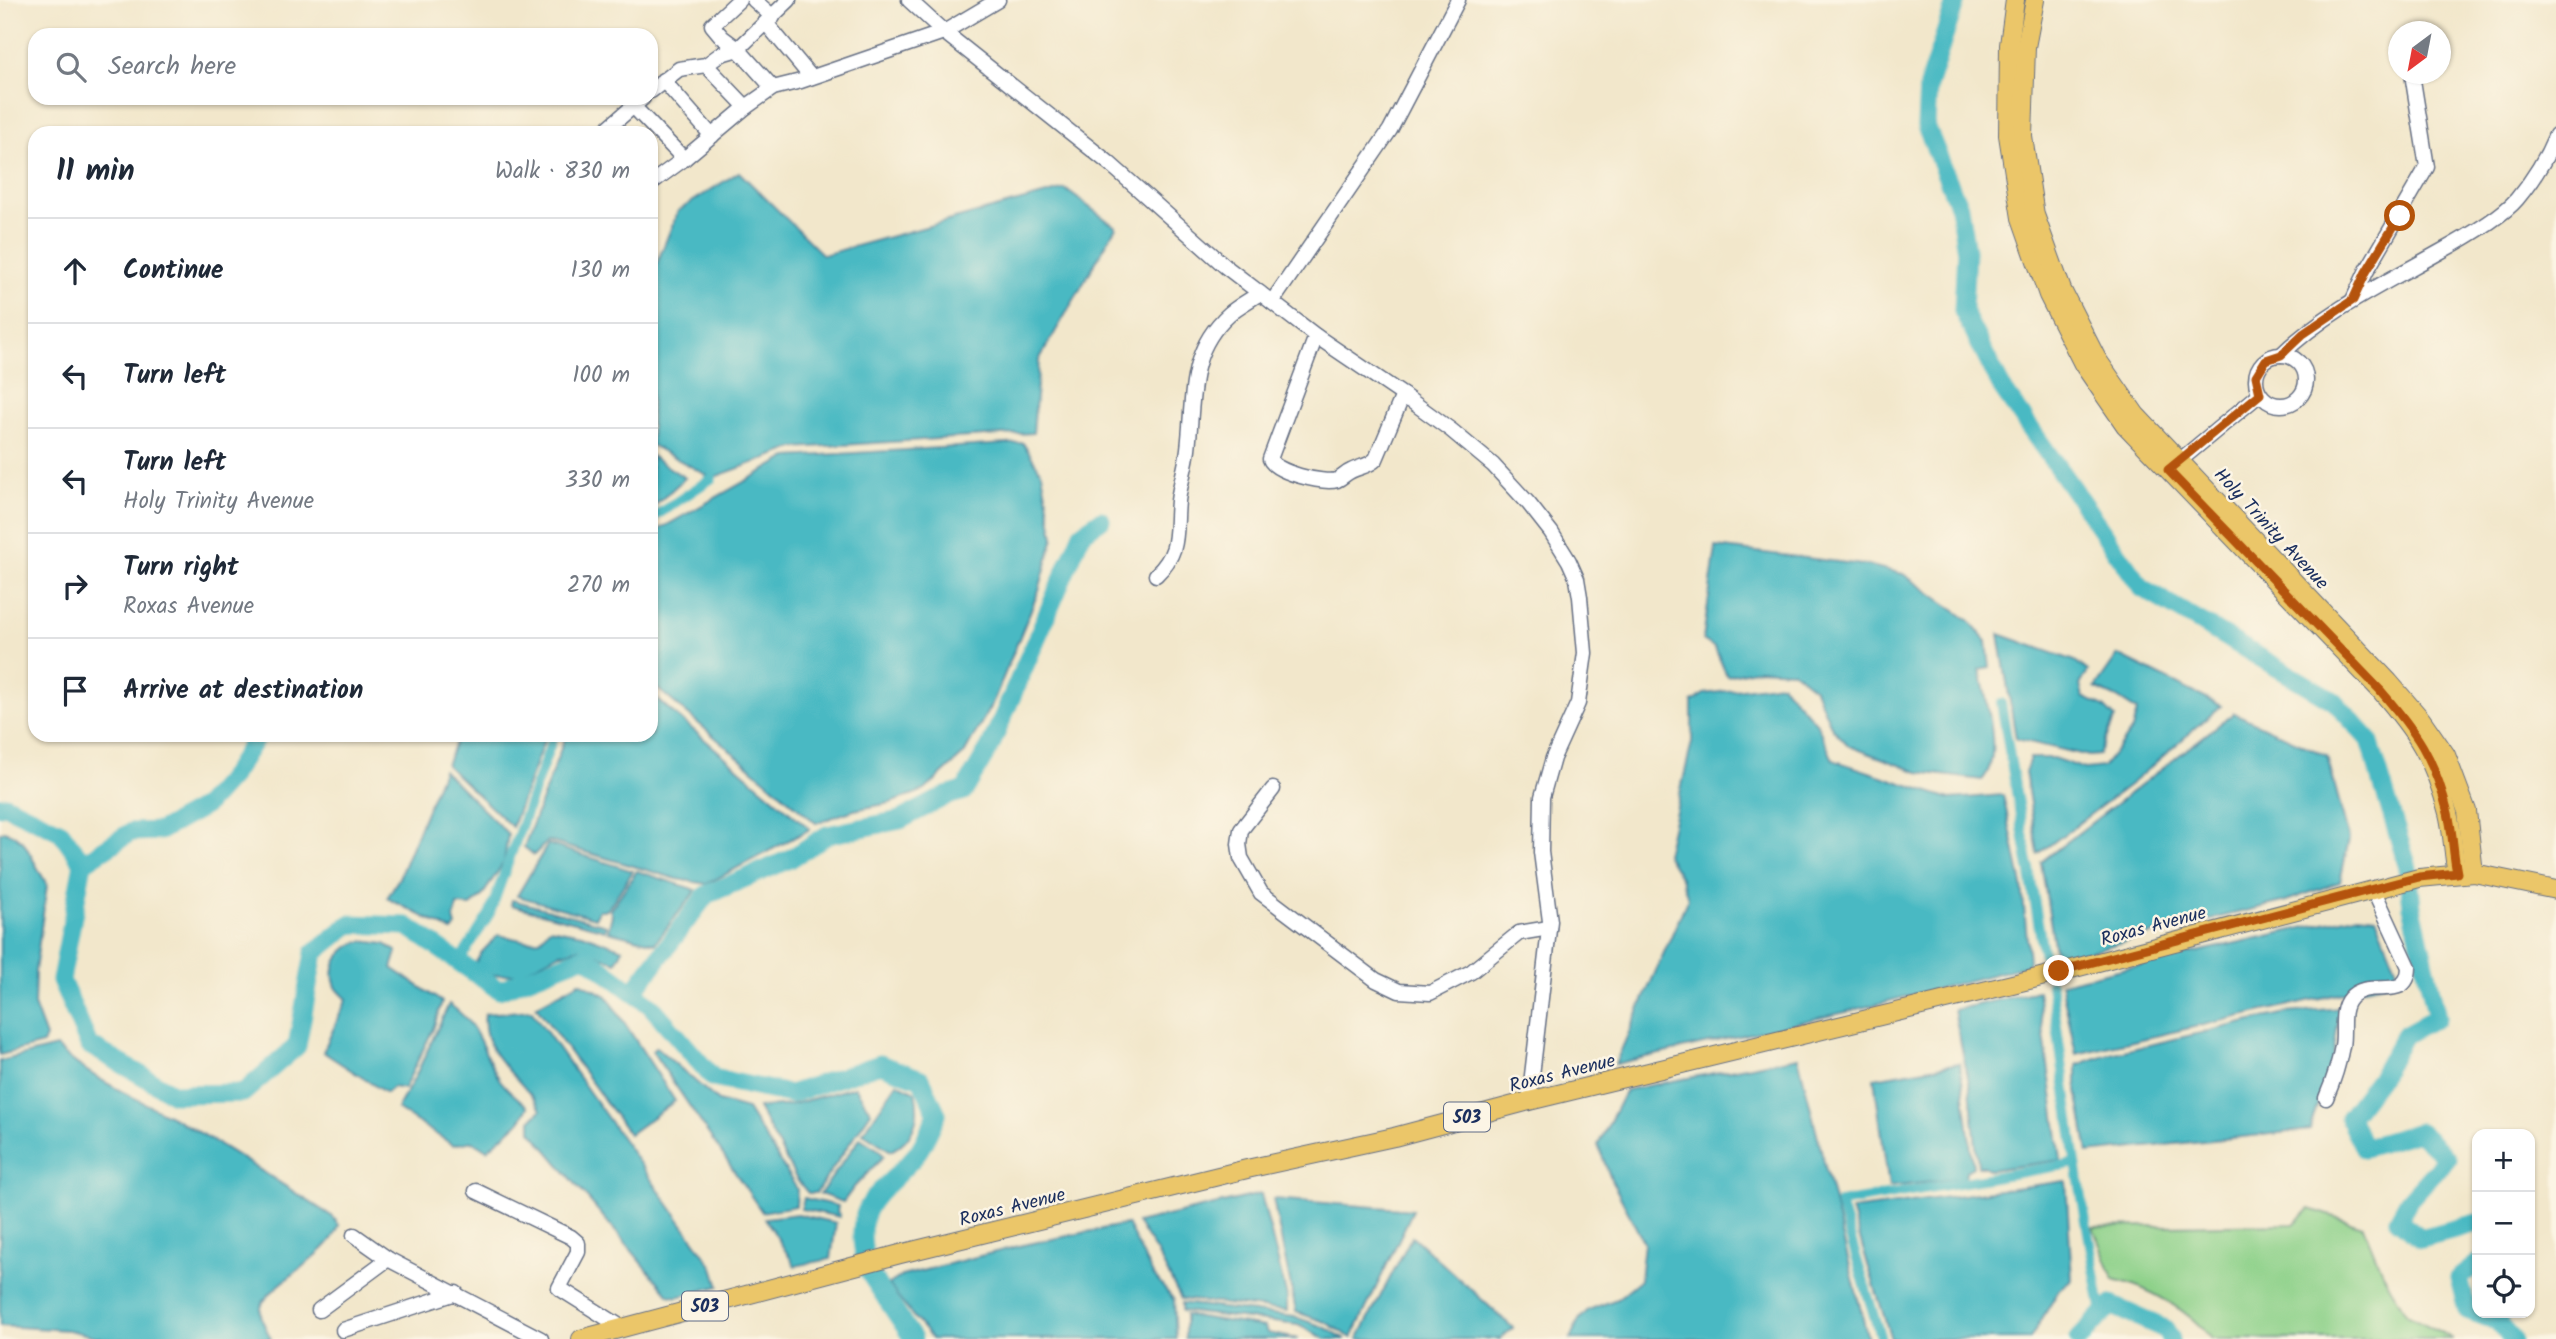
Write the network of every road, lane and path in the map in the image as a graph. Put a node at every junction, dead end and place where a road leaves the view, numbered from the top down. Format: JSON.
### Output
{"nodes":[{"id":1,"x":739,"y":0,"type":"edge"},
{"id":2,"x":754,"y":0,"type":"edge"},
{"id":3,"x":789,"y":0,"type":"edge"},
{"id":4,"x":909,"y":0,"type":"edge"},
{"id":5,"x":998,"y":0,"type":"edge"},
{"id":6,"x":1458,"y":0,"type":"edge"},
{"id":7,"x":2015,"y":0,"type":"edge"},
{"id":8,"x":2035,"y":0,"type":"edge"},
{"id":9,"x":770,"y":20,"type":"junction"},
{"id":10,"x":944,"y":32,"type":"junction"},
{"id":11,"x":738,"y":49,"type":"junction"},
{"id":12,"x":706,"y":65,"type":"junction"},
{"id":13,"x":811,"y":77,"type":"junction"},
{"id":14,"x":663,"y":80,"type":"junction"},
{"id":15,"x":2414,"y":84,"type":"edge"},
{"id":16,"x":658,"y":85,"type":"edge"},
{"id":17,"x":773,"y":88,"type":"junction"},
{"id":18,"x":635,"y":105,"type":"edge"},
{"id":19,"x":640,"y":105,"type":"edge"},
{"id":20,"x":746,"y":107,"type":"junction"},
{"id":21,"x":612,"y":126,"type":"edge"},
{"id":22,"x":657,"y":126,"type":"edge"},
{"id":23,"x":658,"y":127,"type":"edge"},
{"id":24,"x":2556,"y":135,"type":"edge"},
{"id":25,"x":712,"y":136,"type":"junction"},
{"id":26,"x":684,"y":159,"type":"junction"},
{"id":27,"x":658,"y":175,"type":"edge"},
{"id":28,"x":1266,"y":298,"type":"junction"},
{"id":29,"x":2353,"y":300,"type":"junction"},
{"id":30,"x":1315,"y":336,"type":"junction"},
{"id":31,"x":2281,"y":355,"type":"junction"},
{"id":32,"x":2260,"y":394,"type":"junction"},
{"id":33,"x":1403,"y":395,"type":"junction"},
{"id":34,"x":2174,"y":465,"type":"junction"},
{"id":35,"x":1156,"y":575,"type":"dead end"},
{"id":36,"x":1273,"y":789,"type":"dead end"},
{"id":37,"x":2465,"y":873,"type":"junction"},
{"id":38,"x":2378,"y":888,"type":"junction"},
{"id":39,"x":2556,"y":890,"type":"edge"},
{"id":40,"x":1549,"y":928,"type":"junction"},
{"id":41,"x":2326,"y":1098,"type":"dead end"},
{"id":42,"x":1529,"y":1101,"type":"junction"},
{"id":43,"x":476,"y":1191,"type":"dead end"},
{"id":44,"x":354,"y":1235,"type":"dead end"},
{"id":45,"x":388,"y":1259,"type":"junction"},
{"id":46,"x":456,"y":1293,"type":"junction"},
{"id":47,"x":319,"y":1310,"type":"dead end"},
{"id":48,"x":621,"y":1327,"type":"junction"},
{"id":49,"x":343,"y":1330,"type":"dead end"},
{"id":50,"x":541,"y":1339,"type":"edge"},
{"id":51,"x":581,"y":1339,"type":"edge"}],
"edges":[{"from":1,"to":11,"type":"street"},
{"from":2,"to":9,"type":"street"},
{"from":3,"to":9,"type":"street"},
{"from":4,"to":10,"type":"street"},
{"from":5,"to":10,"type":"street"},
{"from":6,"to":28,"type":"street"},
{"from":7,"to":34,"type":"main road","name":"Holy Trinity Avenue"},
{"from":8,"to":34,"type":"main road","name":"Holy Trinity Avenue"},
{"from":9,"to":11,"type":"street"},
{"from":9,"to":13,"type":"street"},
{"from":10,"to":13,"type":"street"},
{"from":10,"to":28,"type":"street"},
{"from":11,"to":12,"type":"street"},
{"from":11,"to":17,"type":"street"},
{"from":12,"to":14,"type":"street"},
{"from":12,"to":20,"type":"street"},
{"from":13,"to":17,"type":"street"},
{"from":14,"to":16,"type":"street"},
{"from":14,"to":25,"type":"street"},
{"from":15,"to":29,"type":"street"},
{"from":17,"to":20,"type":"street"},
{"from":18,"to":21,"type":"street"},
{"from":19,"to":22,"type":"street"},
{"from":20,"to":25,"type":"street"},
{"from":23,"to":26,"type":"street"},
{"from":24,"to":29,"type":"street"},
{"from":25,"to":26,"type":"street"},
{"from":26,"to":27,"type":"street"},
{"from":28,"to":30,"type":"street"},
{"from":28,"to":35,"type":"street"},
{"from":29,"to":31,"type":"street"},
{"from":30,"to":33,"type":"street"},
{"from":30,"to":33,"type":"street"},
{"from":31,"to":32,"type":"street"},
{"from":31,"to":32,"type":"street"},
{"from":32,"to":34,"type":"street"},
{"from":33,"to":40,"type":"street"},
{"from":34,"to":37,"type":"main road","name":"Holy Trinity Avenue"},
{"from":36,"to":40,"type":"street"},
{"from":37,"to":38,"type":"main road","name":"Roxas Avenue","number":"503"},
{"from":37,"to":39,"type":"main road","name":"Roxas Avenue","number":"503"},
{"from":38,"to":41,"type":"street"},
{"from":38,"to":42,"type":"main road","name":"Roxas Avenue","number":"503"},
{"from":40,"to":42,"type":"street"},
{"from":42,"to":48,"type":"main road","name":"Roxas Avenue","number":"503"},
{"from":43,"to":48,"type":"street"},
{"from":44,"to":45,"type":"street"},
{"from":45,"to":46,"type":"street"},
{"from":45,"to":47,"type":"street"},
{"from":46,"to":49,"type":"street"},
{"from":46,"to":50,"type":"street"},
{"from":48,"to":51,"type":"main road","name":"Roxas Avenue","number":"503"}]}
